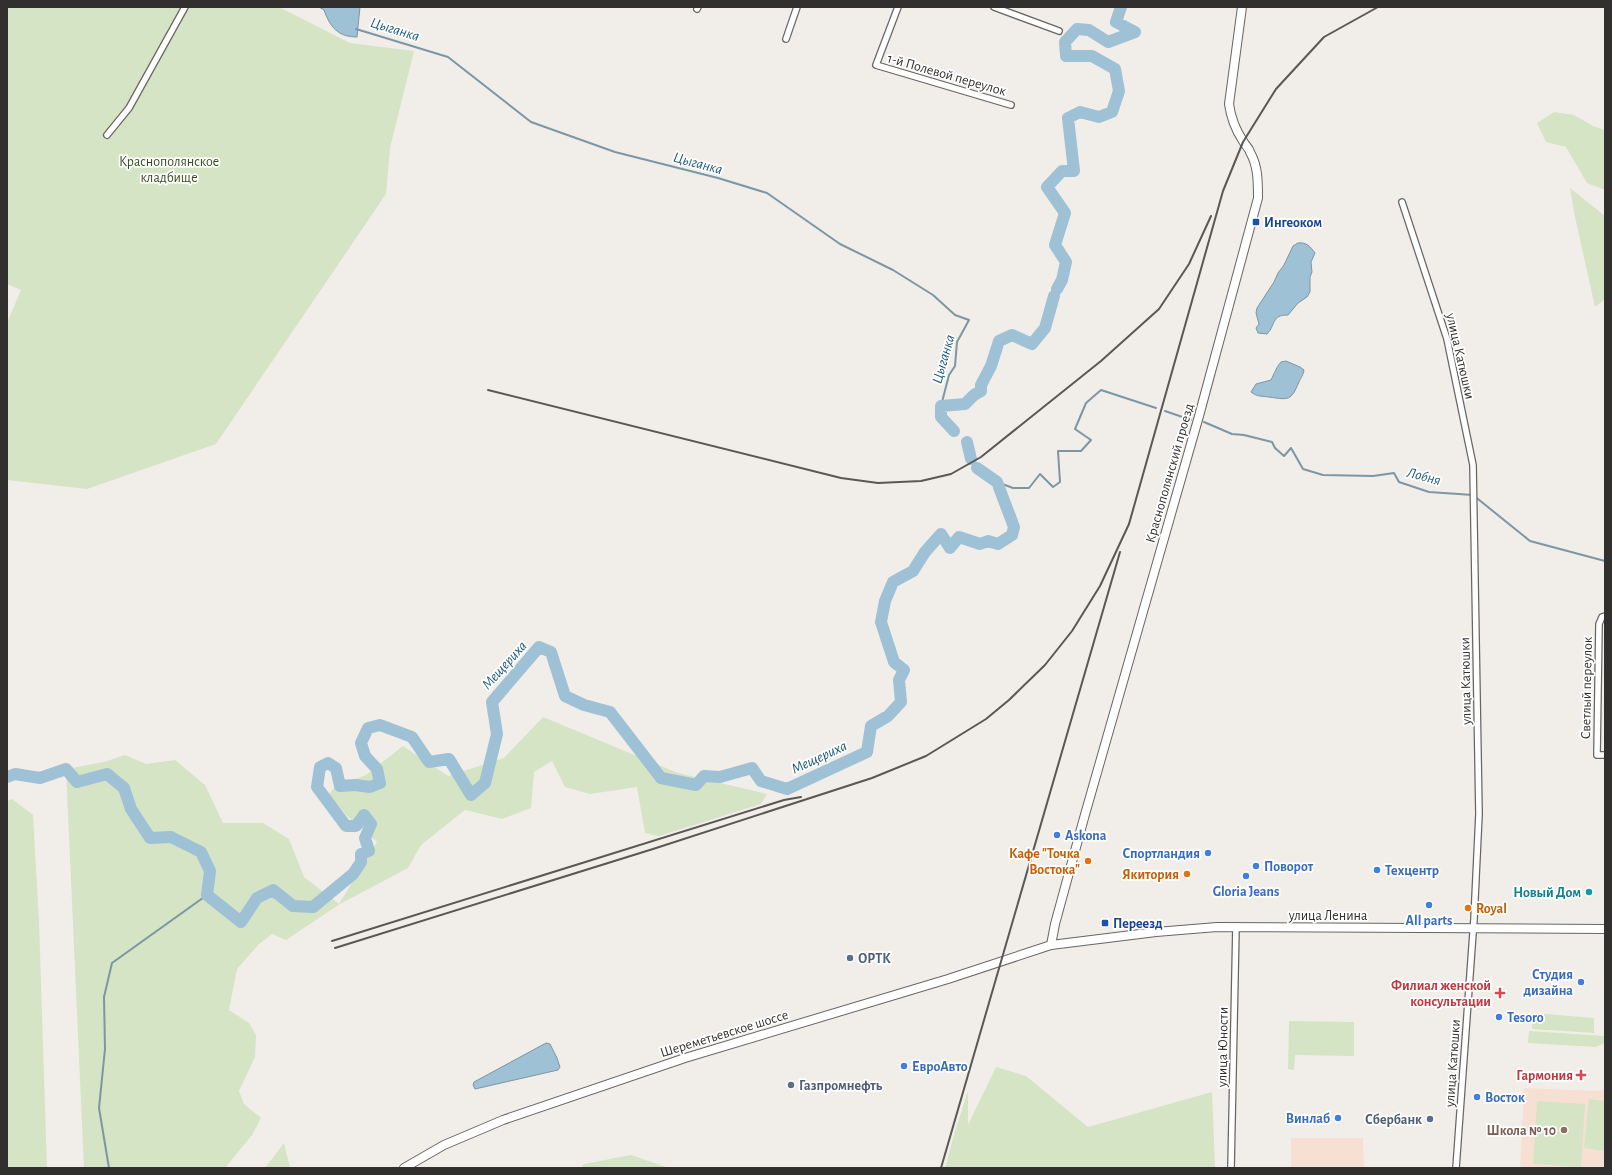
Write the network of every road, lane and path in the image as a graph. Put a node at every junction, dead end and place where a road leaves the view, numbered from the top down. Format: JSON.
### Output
{"nodes":[{"id":1,"x":185,"y":7,"type":"edge"},
{"id":2,"x":797,"y":7,"type":"edge"},
{"id":3,"x":898,"y":7,"type":"edge"},
{"id":4,"x":994,"y":7,"type":"edge"},
{"id":5,"x":1242,"y":7,"type":"edge"},
{"id":6,"x":1058,"y":31,"type":"dead end"},
{"id":7,"x":786,"y":39,"type":"dead end"},
{"id":8,"x":1011,"y":105,"type":"dead end"},
{"id":9,"x":107,"y":135,"type":"dead end"},
{"id":10,"x":1402,"y":202,"type":"dead end"},
{"id":11,"x":1605,"y":616,"type":"edge"},
{"id":12,"x":1605,"y":755,"type":"edge"},
{"id":13,"x":1236,"y":927,"type":"junction"},
{"id":14,"x":1473,"y":929,"type":"junction"},
{"id":15,"x":1605,"y":929,"type":"edge"},
{"id":16,"x":1051,"y":945,"type":"junction"},
{"id":17,"x":408,"y":1167,"type":"edge"},
{"id":18,"x":1232,"y":1168,"type":"edge"},
{"id":19,"x":1456,"y":1168,"type":"edge"}],
"edges":[{"from":1,"to":9,"type":"street"},
{"from":2,"to":7,"type":"street"},
{"from":3,"to":8,"type":"street","name":"1-й Полевой переулок"},
{"from":4,"to":6,"type":"street"},
{"from":5,"to":16,"type":"main road","name":"Краснополянский проезд"},
{"from":10,"to":14,"type":"street","name":"улица Катюшки"},
{"from":11,"to":12,"type":"street","name":"Светлый переулок"},
{"from":13,"to":14,"type":"main road","name":"улица Ленина"},
{"from":13,"to":16,"type":"main road","name":"улица Ленина"},
{"from":13,"to":18,"type":"street","name":"улица Юности"},
{"from":14,"to":15,"type":"main road","name":"улица Ленина"},
{"from":14,"to":19,"type":"street","name":"улица Катюшки"},
{"from":16,"to":17,"type":"main road","name":"Шереметьевское шоссе"}]}
